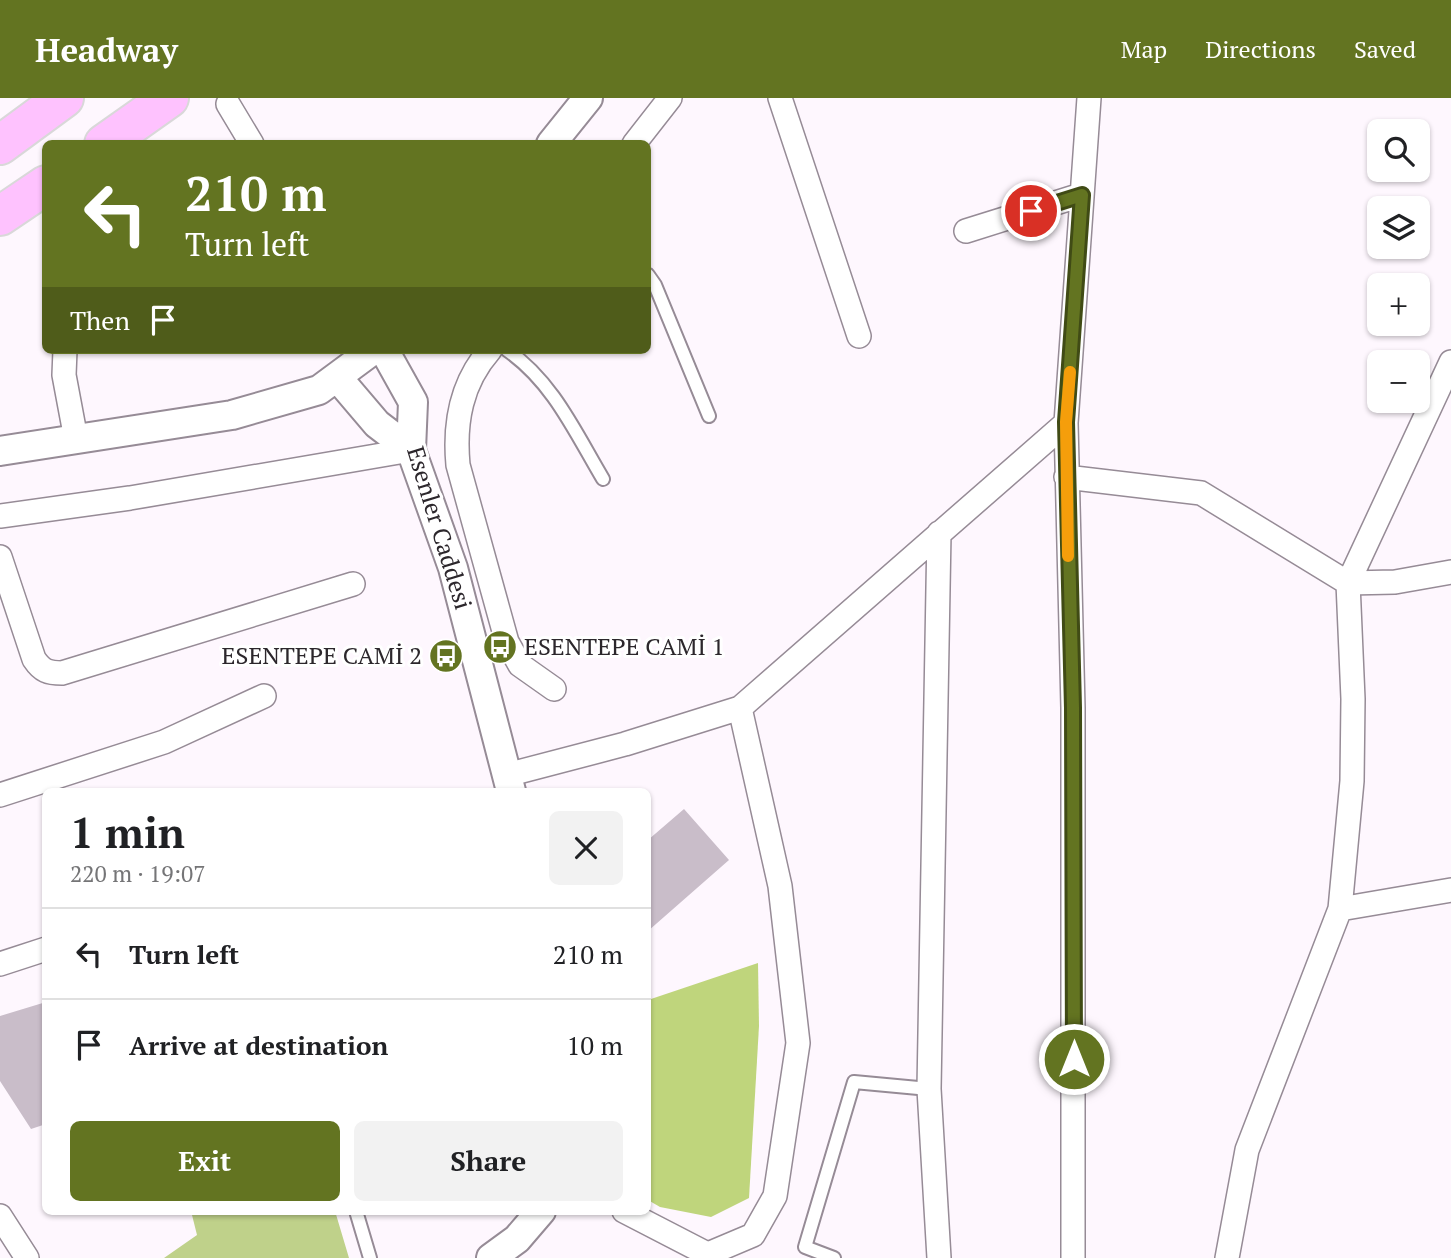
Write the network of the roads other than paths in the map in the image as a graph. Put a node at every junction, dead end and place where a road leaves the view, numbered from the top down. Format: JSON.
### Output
{"nodes":[{"id":1,"x":64,"y":98,"type":"edge"},
{"id":2,"x":169,"y":98,"type":"edge"},
{"id":3,"x":588,"y":98,"type":"edge"},
{"id":4,"x":670,"y":98,"type":"edge"},
{"id":5,"x":780,"y":98,"type":"edge"},
{"id":6,"x":1089,"y":98,"type":"edge"},
{"id":7,"x":228,"y":104,"type":"dead end"},
{"id":8,"x":110,"y":140,"type":"edge"},
{"id":9,"x":250,"y":140,"type":"edge"},
{"id":10,"x":554,"y":140,"type":"edge"},
{"id":11,"x":637,"y":140,"type":"edge"},
{"id":12,"x":0,"y":145,"type":"edge"},
{"id":13,"x":42,"y":187,"type":"edge"},
{"id":14,"x":1082,"y":195,"type":"junction"},
{"id":15,"x":0,"y":216,"type":"edge"},
{"id":16,"x":967,"y":231,"type":"dead end"},
{"id":17,"x":651,"y":279,"type":"edge"},
{"id":18,"x":859,"y":336,"type":"dead end"},
{"id":19,"x":65,"y":354,"type":"edge"},
{"id":20,"x":368,"y":354,"type":"edge"},
{"id":21,"x":386,"y":354,"type":"edge"},
{"id":22,"x":486,"y":354,"type":"edge"},
{"id":23,"x":514,"y":354,"type":"edge"},
{"id":24,"x":1451,"y":362,"type":"edge"},
{"id":25,"x":337,"y":377,"type":"junction"},
{"id":26,"x":709,"y":416,"type":"dead end"},
{"id":27,"x":1066,"y":422,"type":"junction"},
{"id":28,"x":76,"y":439,"type":"junction"},
{"id":29,"x":411,"y":450,"type":"junction"},
{"id":30,"x":0,"y":451,"type":"edge"},
{"id":31,"x":1066,"y":477,"type":"junction"},
{"id":32,"x":603,"y":479,"type":"dead end"},
{"id":33,"x":0,"y":516,"type":"edge"},
{"id":34,"x":939,"y":533,"type":"junction"},
{"id":35,"x":0,"y":556,"type":"edge"},
{"id":36,"x":1451,"y":572,"type":"edge"},
{"id":37,"x":1348,"y":583,"type":"junction"},
{"id":38,"x":354,"y":584,"type":"dead end"},
{"id":39,"x":554,"y":689,"type":"dead end"},
{"id":40,"x":264,"y":696,"type":"dead end"},
{"id":41,"x":740,"y":708,"type":"junction"},
{"id":42,"x":509,"y":783,"type":"edge"},
{"id":43,"x":0,"y":795,"type":"edge"},
{"id":44,"x":1451,"y":890,"type":"edge"},
{"id":45,"x":1340,"y":909,"type":"junction"},
{"id":46,"x":42,"y":950,"type":"edge"},
{"id":47,"x":0,"y":964,"type":"edge"},
{"id":48,"x":929,"y":1088,"type":"junction"},
{"id":49,"x":357,"y":1215,"type":"edge"},
{"id":50,"x":538,"y":1215,"type":"edge"},
{"id":51,"x":632,"y":1215,"type":"edge"},
{"id":52,"x":0,"y":1216,"type":"edge"},
{"id":53,"x":711,"y":1256,"type":"edge"},
{"id":54,"x":27,"y":1258,"type":"edge"},
{"id":55,"x":370,"y":1258,"type":"edge"},
{"id":56,"x":491,"y":1258,"type":"edge"},
{"id":57,"x":834,"y":1258,"type":"edge"},
{"id":58,"x":939,"y":1258,"type":"edge"},
{"id":59,"x":1073,"y":1258,"type":"edge"},
{"id":60,"x":1227,"y":1258,"type":"edge"}],
"edges":[{"from":1,"to":12,"type":"highway"},
{"from":2,"to":8,"type":"highway"},
{"from":3,"to":10,"type":"street"},
{"from":4,"to":11,"type":"street"},
{"from":5,"to":18,"type":"street"},
{"from":6,"to":14,"type":"street"},
{"from":7,"to":9,"type":"street"},
{"from":13,"to":15,"type":"highway"},
{"from":14,"to":16,"type":"street"},
{"from":14,"to":27,"type":"street"},
{"from":17,"to":26,"type":"lane"},
{"from":19,"to":28,"type":"street"},
{"from":20,"to":25,"type":"street"},
{"from":21,"to":29,"type":"street","name":"Esenler Caddesi"},
{"from":22,"to":39,"type":"street"},
{"from":23,"to":32,"type":"lane"},
{"from":24,"to":37,"type":"street"},
{"from":25,"to":28,"type":"street"},
{"from":25,"to":29,"type":"street"},
{"from":27,"to":31,"type":"street"},
{"from":27,"to":34,"type":"street"},
{"from":28,"to":30,"type":"street"},
{"from":29,"to":33,"type":"street"},
{"from":29,"to":42,"type":"street","name":"Esenler Caddesi"},
{"from":31,"to":37,"type":"street"},
{"from":31,"to":59,"type":"street"},
{"from":34,"to":41,"type":"street"},
{"from":34,"to":48,"type":"street"},
{"from":35,"to":38,"type":"street"},
{"from":36,"to":37,"type":"street"},
{"from":37,"to":45,"type":"street"},
{"from":40,"to":43,"type":"street"},
{"from":41,"to":42,"type":"street"},
{"from":41,"to":53,"type":"street"},
{"from":44,"to":45,"type":"street"},
{"from":45,"to":60,"type":"street"},
{"from":46,"to":47,"type":"street"},
{"from":48,"to":57,"type":"lane"},
{"from":48,"to":58,"type":"street"},
{"from":49,"to":55,"type":"lane"},
{"from":50,"to":56,"type":"street"},
{"from":51,"to":53,"type":"street"},
{"from":52,"to":54,"type":"street"}]}
